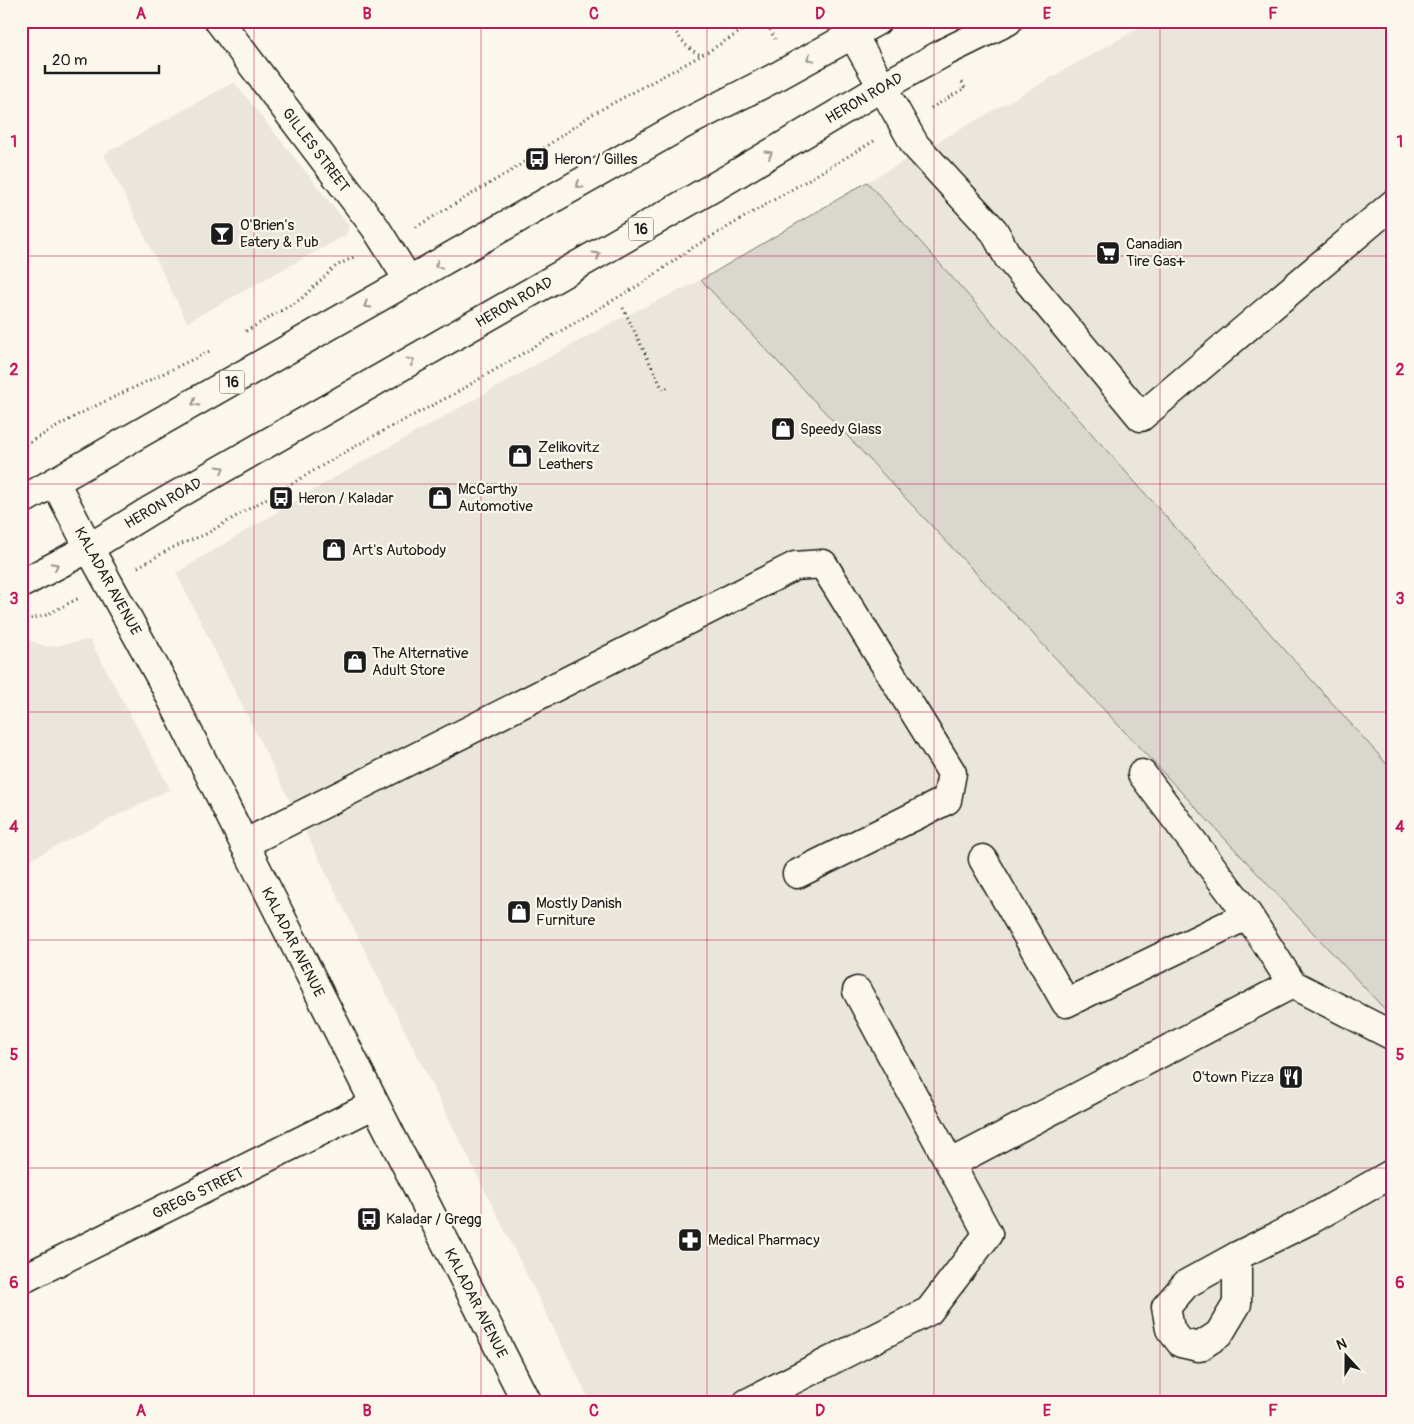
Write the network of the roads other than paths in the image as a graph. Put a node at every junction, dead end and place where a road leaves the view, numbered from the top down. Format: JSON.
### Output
{"nodes":[{"id":1,"x":220,"y":21,"type":"edge"},
{"id":2,"x":877,"y":21,"type":"edge"},
{"id":3,"x":1008,"y":21,"type":"edge"},
{"id":4,"x":849,"y":28,"type":"edge"},
{"id":5,"x":882,"y":87,"type":"junction"},
{"id":6,"x":1393,"y":204,"type":"edge"},
{"id":7,"x":409,"y":281,"type":"junction"},
{"id":8,"x":55,"y":482,"type":"junction"},
{"id":9,"x":21,"y":501,"type":"edge"},
{"id":10,"x":89,"y":548,"type":"junction"},
{"id":11,"x":21,"y":584,"type":"edge"},
{"id":12,"x":1142,"y":774,"type":"dead end"},
{"id":13,"x":244,"y":844,"type":"junction"},
{"id":14,"x":983,"y":859,"type":"dead end"},
{"id":15,"x":797,"y":874,"type":"dead end"},
{"id":16,"x":1248,"y":915,"type":"junction"},
{"id":17,"x":1292,"y":984,"type":"junction"},
{"id":18,"x":857,"y":991,"type":"dead end"},
{"id":19,"x":1393,"y":1036,"type":"edge"},
{"id":20,"x":375,"y":1104,"type":"junction"},
{"id":21,"x":950,"y":1164,"type":"junction"},
{"id":22,"x":1393,"y":1173,"type":"edge"},
{"id":23,"x":1237,"y":1256,"type":"dead end"},
{"id":24,"x":21,"y":1280,"type":"edge"},
{"id":25,"x":527,"y":1403,"type":"edge"},
{"id":26,"x":747,"y":1403,"type":"edge"}],
"edges":[{"from":1,"to":7,"type":"main road","name":"GILLES STREET"},
{"from":2,"to":4,"type":"main road","number":"16"},
{"from":3,"to":5,"type":"main road","name":"HERON ROAD","number":"16"},
{"from":4,"to":5,"type":"main road"},
{"from":4,"to":7,"type":"main road","number":"16","one_way":true},
{"from":5,"to":6,"type":"main road"},
{"from":10,"to":5,"type":"main road","name":"HERON ROAD","number":"16","one_way":true},
{"from":7,"to":8,"type":"main road","number":"16","one_way":true},
{"from":8,"to":9,"type":"main road","number":"16"},
{"from":8,"to":10,"type":"main road","name":"KALADAR AVENUE"},
{"from":11,"to":10,"type":"main road","name":"HERON ROAD","number":"16","one_way":true},
{"from":10,"to":13,"type":"main road","name":"KALADAR AVENUE"},
{"from":12,"to":16,"type":"main road"},
{"from":13,"to":15,"type":"main road"},
{"from":13,"to":20,"type":"main road","name":"KALADAR AVENUE"},
{"from":14,"to":16,"type":"main road"},
{"from":16,"to":17,"type":"main road"},
{"from":17,"to":19,"type":"main road"},
{"from":17,"to":21,"type":"main road"},
{"from":18,"to":21,"type":"main road"},
{"from":20,"to":24,"type":"main road","name":"GREGG STREET"},
{"from":20,"to":25,"type":"main road","name":"KALADAR AVENUE"},
{"from":21,"to":26,"type":"main road"},
{"from":22,"to":23,"type":"main road"}]}
